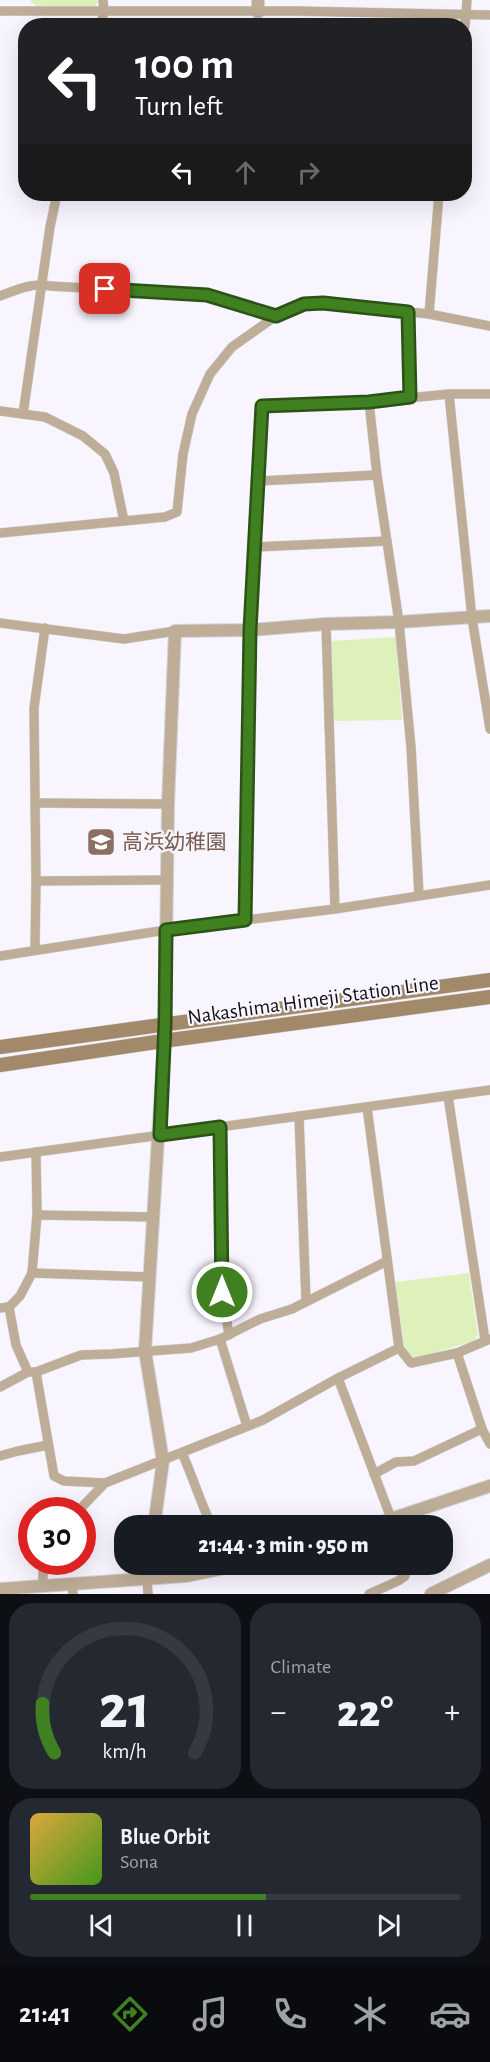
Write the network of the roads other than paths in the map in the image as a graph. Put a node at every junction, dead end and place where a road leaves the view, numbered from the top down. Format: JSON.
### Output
{"nodes":[{"id":1,"x":23,"y":0,"type":"edge"},
{"id":2,"x":103,"y":0,"type":"edge"},
{"id":3,"x":298,"y":0,"type":"edge"},
{"id":4,"x":467,"y":0,"type":"edge"},
{"id":5,"x":258,"y":6,"type":"edge"},
{"id":6,"x":0,"y":11,"type":"edge"},
{"id":7,"x":23,"y":11,"type":"junction"},
{"id":8,"x":104,"y":12,"type":"junction"},
{"id":9,"x":300,"y":12,"type":"junction"},
{"id":10,"x":404,"y":14,"type":"junction"},
{"id":11,"x":467,"y":15,"type":"junction"},
{"id":12,"x":490,"y":15,"type":"edge"},
{"id":13,"x":102,"y":18,"type":"edge"},
{"id":14,"x":404,"y":18,"type":"edge"},
{"id":15,"x":466,"y":18,"type":"edge"},
{"id":16,"x":56,"y":201,"type":"edge"},
{"id":17,"x":438,"y":201,"type":"edge"},
{"id":18,"x":41,"y":284,"type":"junction"},
{"id":19,"x":0,"y":296,"type":"edge"},
{"id":20,"x":408,"y":312,"type":"junction"},
{"id":21,"x":429,"y":314,"type":"junction"},
{"id":22,"x":276,"y":316,"type":"junction"},
{"id":23,"x":490,"y":326,"type":"edge"},
{"id":24,"x":450,"y":394,"type":"junction"},
{"id":25,"x":490,"y":394,"type":"edge"},
{"id":26,"x":410,"y":397,"type":"junction"},
{"id":27,"x":369,"y":402,"type":"junction"},
{"id":28,"x":0,"y":411,"type":"edge"},
{"id":29,"x":23,"y":414,"type":"junction"},
{"id":30,"x":377,"y":475,"type":"junction"},
{"id":31,"x":259,"y":480,"type":"junction"},
{"id":32,"x":124,"y":521,"type":"junction"},
{"id":33,"x":0,"y":533,"type":"edge"},
{"id":34,"x":387,"y":541,"type":"junction"},
{"id":35,"x":255,"y":548,"type":"junction"},
{"id":36,"x":490,"y":616,"type":"edge"},
{"id":37,"x":472,"y":618,"type":"junction"},
{"id":38,"x":399,"y":622,"type":"junction"},
{"id":39,"x":0,"y":623,"type":"edge"},
{"id":40,"x":326,"y":624,"type":"junction"},
{"id":41,"x":45,"y":628,"type":"junction"},
{"id":42,"x":250,"y":630,"type":"junction"},
{"id":43,"x":175,"y":631,"type":"junction"},
{"id":44,"x":490,"y":729,"type":"edge"},
{"id":45,"x":35,"y":803,"type":"junction"},
{"id":46,"x":168,"y":804,"type":"junction"},
{"id":47,"x":168,"y":880,"type":"junction"},
{"id":48,"x":36,"y":881,"type":"junction"},
{"id":49,"x":490,"y":885,"type":"edge"},
{"id":50,"x":419,"y":895,"type":"junction"},
{"id":51,"x":335,"y":909,"type":"junction"},
{"id":52,"x":245,"y":920,"type":"junction"},
{"id":53,"x":166,"y":930,"type":"junction"},
{"id":54,"x":35,"y":950,"type":"junction"},
{"id":55,"x":0,"y":956,"type":"edge"},
{"id":56,"x":490,"y":980,"type":"edge"},
{"id":57,"x":490,"y":997,"type":"edge"},
{"id":58,"x":165,"y":1024,"type":"junction"},
{"id":59,"x":163,"y":1041,"type":"junction"},
{"id":60,"x":0,"y":1047,"type":"edge"},
{"id":61,"x":0,"y":1065,"type":"edge"},
{"id":62,"x":490,"y":1090,"type":"edge"},
{"id":63,"x":448,"y":1096,"type":"junction"},
{"id":64,"x":367,"y":1107,"type":"junction"},
{"id":65,"x":299,"y":1116,"type":"junction"},
{"id":66,"x":220,"y":1127,"type":"junction"},
{"id":67,"x":160,"y":1135,"type":"junction"},
{"id":68,"x":36,"y":1152,"type":"junction"},
{"id":69,"x":0,"y":1157,"type":"edge"},
{"id":70,"x":37,"y":1215,"type":"junction"},
{"id":71,"x":154,"y":1217,"type":"junction"},
{"id":72,"x":387,"y":1261,"type":"junction"},
{"id":73,"x":32,"y":1272,"type":"junction"},
{"id":74,"x":150,"y":1277,"type":"junction"},
{"id":75,"x":306,"y":1301,"type":"junction"},
{"id":76,"x":4,"y":1308,"type":"edge"},
{"id":77,"x":224,"y":1337,"type":"junction"},
{"id":78,"x":487,"y":1340,"type":"edge"},
{"id":79,"x":399,"y":1348,"type":"junction"},
{"id":80,"x":145,"y":1351,"type":"junction"},
{"id":81,"x":457,"y":1353,"type":"junction"},
{"id":82,"x":32,"y":1372,"type":"junction"},
{"id":83,"x":338,"y":1378,"type":"junction"},
{"id":84,"x":0,"y":1387,"type":"edge"},
{"id":85,"x":247,"y":1426,"type":"junction"},
{"id":86,"x":482,"y":1429,"type":"junction"},
{"id":87,"x":490,"y":1444,"type":"edge"},
{"id":88,"x":48,"y":1445,"type":"junction"},
{"id":89,"x":182,"y":1453,"type":"junction"},
{"id":90,"x":0,"y":1456,"type":"edge"},
{"id":91,"x":163,"y":1461,"type":"junction"},
{"id":92,"x":374,"y":1474,"type":"junction"},
{"id":93,"x":105,"y":1483,"type":"junction"},
{"id":94,"x":490,"y":1486,"type":"edge"},
{"id":95,"x":92,"y":1497,"type":"edge"},
{"id":96,"x":156,"y":1515,"type":"edge"},
{"id":97,"x":207,"y":1515,"type":"edge"},
{"id":98,"x":390,"y":1515,"type":"edge"},
{"id":99,"x":412,"y":1515,"type":"edge"},
{"id":100,"x":490,"y":1565,"type":"edge"},
{"id":101,"x":43,"y":1575,"type":"edge"},
{"id":102,"x":148,"y":1575,"type":"edge"},
{"id":103,"x":172,"y":1575,"type":"edge"},
{"id":104,"x":405,"y":1575,"type":"edge"},
{"id":105,"x":147,"y":1579,"type":"junction"},
{"id":106,"x":43,"y":1586,"type":"junction"},
{"id":107,"x":0,"y":1589,"type":"edge"},
{"id":108,"x":73,"y":1589,"type":"edge"},
{"id":109,"x":148,"y":1594,"type":"edge"},
{"id":110,"x":369,"y":1594,"type":"edge"},
{"id":111,"x":431,"y":1594,"type":"edge"}],
"edges":[{"from":1,"to":7,"type":"street"},
{"from":2,"to":8,"type":"street"},
{"from":3,"to":9,"type":"street"},
{"from":4,"to":11,"type":"street"},
{"from":5,"to":8,"type":"street"},
{"from":5,"to":9,"type":"street"},
{"from":6,"to":7,"type":"street"},
{"from":7,"to":8,"type":"street"},
{"from":8,"to":13,"type":"street"},
{"from":9,"to":10,"type":"street"},
{"from":10,"to":11,"type":"street"},
{"from":10,"to":14,"type":"street"},
{"from":11,"to":12,"type":"street"},
{"from":11,"to":15,"type":"street"},
{"from":16,"to":18,"type":"street"},
{"from":17,"to":21,"type":"street"},
{"from":18,"to":19,"type":"street"},
{"from":18,"to":22,"type":"street"},
{"from":18,"to":29,"type":"street"},
{"from":20,"to":21,"type":"street"},
{"from":20,"to":22,"type":"street"},
{"from":20,"to":26,"type":"street"},
{"from":21,"to":23,"type":"street"},
{"from":22,"to":32,"type":"street"},
{"from":24,"to":25,"type":"street"},
{"from":24,"to":26,"type":"street"},
{"from":24,"to":37,"type":"street"},
{"from":26,"to":27,"type":"street"},
{"from":27,"to":30,"type":"street"},
{"from":27,"to":31,"type":"street"},
{"from":28,"to":29,"type":"street"},
{"from":29,"to":32,"type":"street"},
{"from":30,"to":31,"type":"street"},
{"from":30,"to":34,"type":"street"},
{"from":31,"to":35,"type":"street"},
{"from":32,"to":33,"type":"street"},
{"from":34,"to":35,"type":"street"},
{"from":34,"to":38,"type":"street"},
{"from":35,"to":42,"type":"street"},
{"from":36,"to":37,"type":"street"},
{"from":37,"to":38,"type":"street"},
{"from":37,"to":44,"type":"street"},
{"from":38,"to":40,"type":"street"},
{"from":38,"to":50,"type":"street"},
{"from":39,"to":41,"type":"street"},
{"from":40,"to":42,"type":"street"},
{"from":40,"to":51,"type":"street"},
{"from":41,"to":43,"type":"street"},
{"from":41,"to":45,"type":"street"},
{"from":42,"to":43,"type":"street"},
{"from":42,"to":52,"type":"street"},
{"from":43,"to":46,"type":"street"},
{"from":45,"to":46,"type":"street"},
{"from":45,"to":48,"type":"street"},
{"from":46,"to":47,"type":"street"},
{"from":47,"to":48,"type":"street"},
{"from":47,"to":53,"type":"street"},
{"from":48,"to":54,"type":"street"},
{"from":49,"to":50,"type":"street"},
{"from":50,"to":51,"type":"street"},
{"from":51,"to":52,"type":"street"},
{"from":52,"to":53,"type":"street"},
{"from":53,"to":54,"type":"street"},
{"from":53,"to":58,"type":"street"},
{"from":54,"to":55,"type":"street"},
{"from":56,"to":58,"type":"main road","name":"Nakashima Himeji Station Line"},
{"from":57,"to":59,"type":"main road","name":"Nakashima Himeji Station Line"},
{"from":58,"to":59,"type":"street"},
{"from":58,"to":60,"type":"main road","name":"Nakashima Himeji Station Line"},
{"from":59,"to":61,"type":"main road","name":"Nakashima Himeji Station Line"},
{"from":59,"to":67,"type":"street"},
{"from":62,"to":63,"type":"street"},
{"from":63,"to":64,"type":"street"},
{"from":63,"to":78,"type":"street"},
{"from":64,"to":65,"type":"street"},
{"from":64,"to":72,"type":"street"},
{"from":65,"to":66,"type":"street"},
{"from":65,"to":75,"type":"street"},
{"from":66,"to":67,"type":"street"},
{"from":66,"to":77,"type":"street"},
{"from":67,"to":68,"type":"street"},
{"from":67,"to":71,"type":"street"},
{"from":68,"to":69,"type":"street"},
{"from":68,"to":70,"type":"street"},
{"from":70,"to":71,"type":"street"},
{"from":70,"to":73,"type":"street"},
{"from":71,"to":74,"type":"street"},
{"from":72,"to":75,"type":"street"},
{"from":72,"to":79,"type":"street"},
{"from":73,"to":74,"type":"street"},
{"from":73,"to":76,"type":"street"},
{"from":74,"to":80,"type":"street"},
{"from":75,"to":77,"type":"street"},
{"from":76,"to":82,"type":"street"},
{"from":77,"to":80,"type":"street"},
{"from":77,"to":85,"type":"street"},
{"from":78,"to":81,"type":"street"},
{"from":79,"to":81,"type":"street"},
{"from":79,"to":83,"type":"street"},
{"from":80,"to":82,"type":"street"},
{"from":80,"to":91,"type":"street"},
{"from":81,"to":86,"type":"street"},
{"from":82,"to":84,"type":"street"},
{"from":82,"to":88,"type":"street"},
{"from":83,"to":85,"type":"street"},
{"from":83,"to":92,"type":"street"},
{"from":85,"to":89,"type":"street"},
{"from":86,"to":87,"type":"street"},
{"from":86,"to":92,"type":"street"},
{"from":88,"to":90,"type":"street"},
{"from":88,"to":93,"type":"street"},
{"from":89,"to":91,"type":"street"},
{"from":89,"to":97,"type":"street"},
{"from":91,"to":93,"type":"street"},
{"from":91,"to":96,"type":"street"},
{"from":92,"to":98,"type":"street"},
{"from":93,"to":95,"type":"street"},
{"from":94,"to":99,"type":"street"},
{"from":100,"to":111,"type":"street"},
{"from":101,"to":106,"type":"street"},
{"from":102,"to":105,"type":"street"},
{"from":103,"to":105,"type":"street"},
{"from":104,"to":110,"type":"street"},
{"from":105,"to":108,"type":"street"},
{"from":105,"to":109,"type":"street"},
{"from":106,"to":107,"type":"street"},
{"from":106,"to":108,"type":"street"}]}
